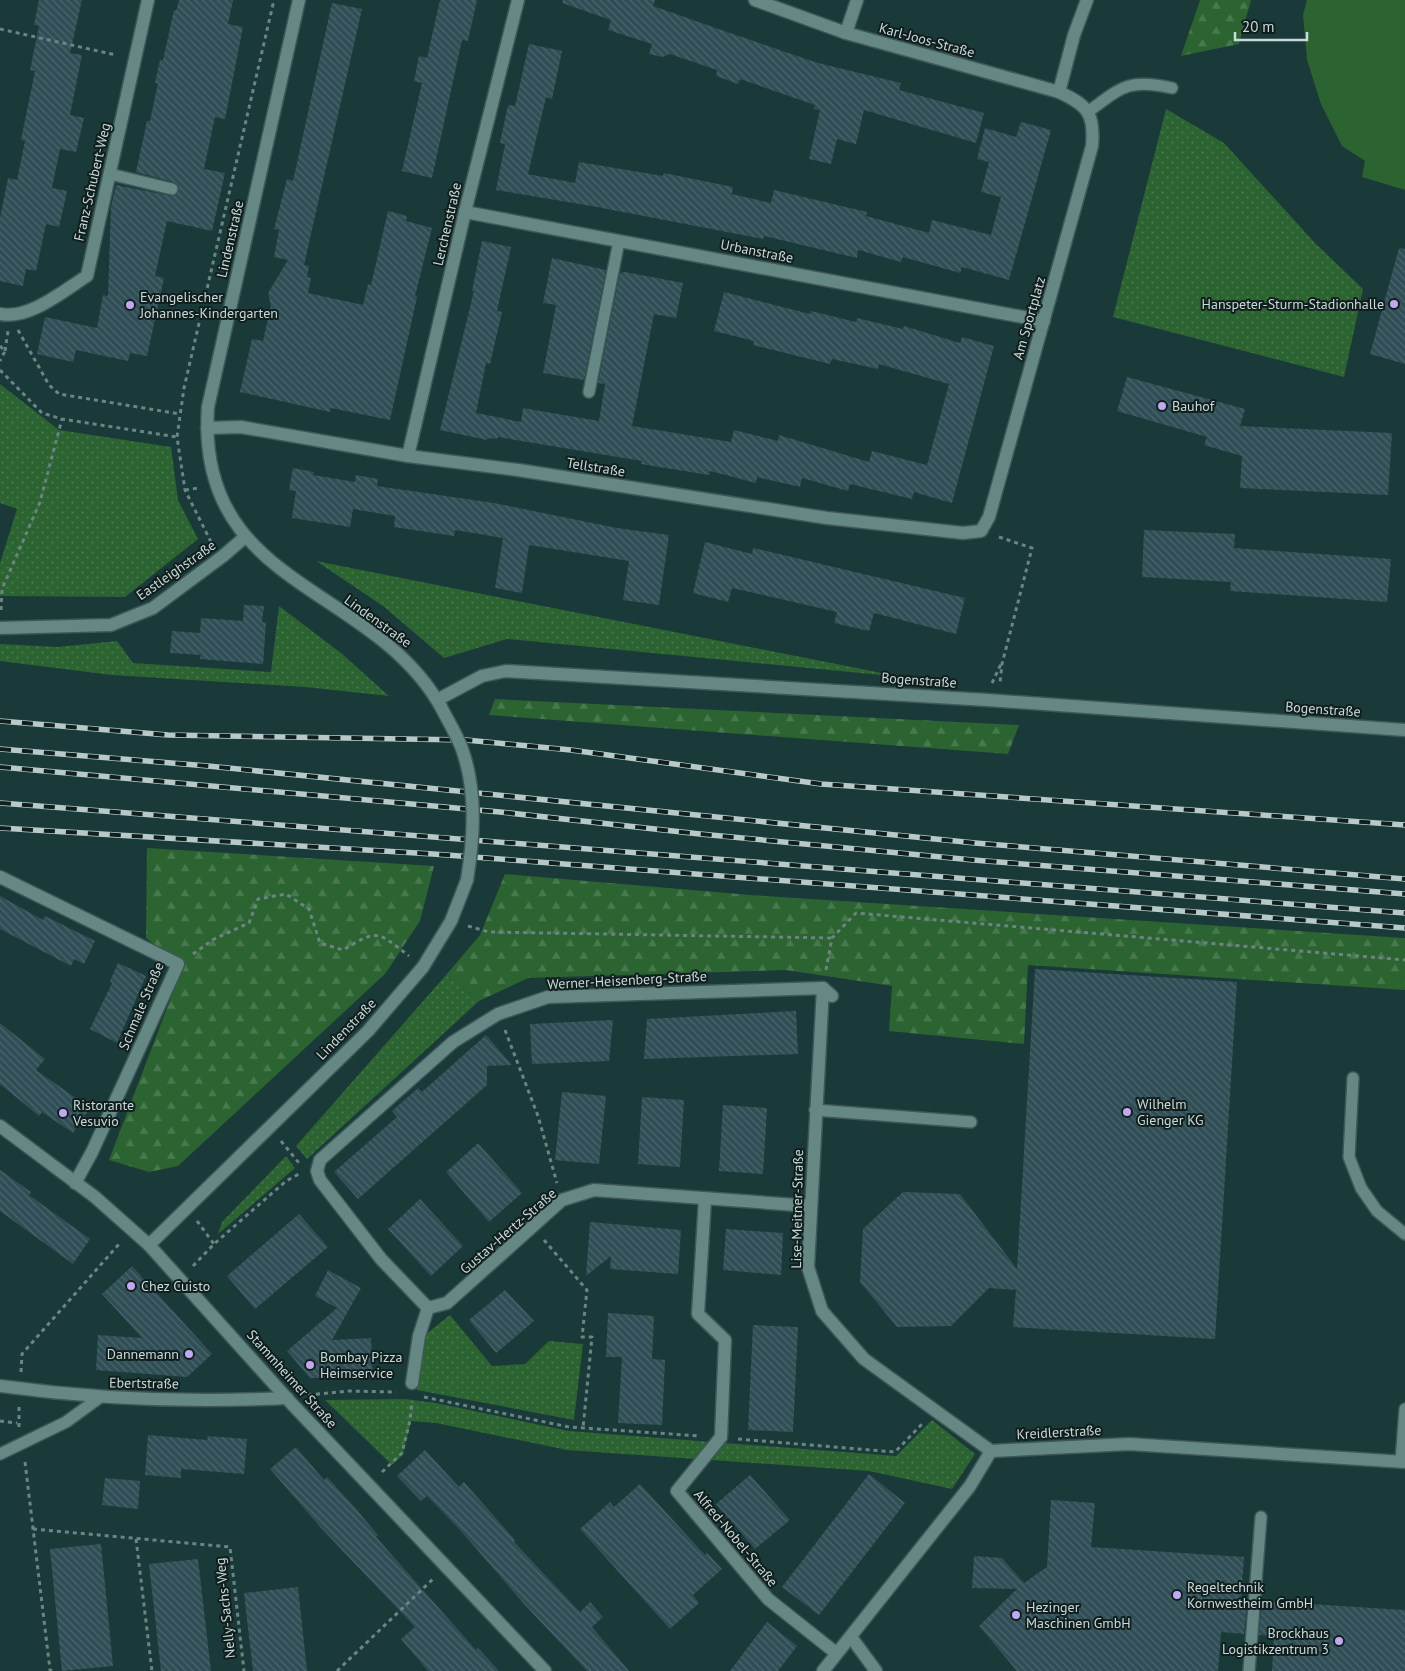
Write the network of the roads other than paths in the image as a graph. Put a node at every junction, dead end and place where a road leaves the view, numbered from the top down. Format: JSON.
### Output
{"nodes":[{"id":1,"x":148,"y":0,"type":"edge"},
{"id":2,"x":299,"y":0,"type":"edge"},
{"id":3,"x":518,"y":0,"type":"edge"},
{"id":4,"x":755,"y":0,"type":"edge"},
{"id":5,"x":858,"y":0,"type":"edge"},
{"id":6,"x":1087,"y":0,"type":"edge"},
{"id":7,"x":846,"y":33,"type":"junction"},
{"id":8,"x":1172,"y":88,"type":"dead end"},
{"id":9,"x":1059,"y":92,"type":"junction"},
{"id":10,"x":1088,"y":112,"type":"junction"},
{"id":11,"x":110,"y":174,"type":"junction"},
{"id":12,"x":172,"y":189,"type":"dead end"},
{"id":13,"x":464,"y":212,"type":"junction"},
{"id":14,"x":619,"y":241,"type":"junction"},
{"id":15,"x":5,"y":315,"type":"edge"},
{"id":16,"x":1044,"y":321,"type":"junction"},
{"id":17,"x":589,"y":392,"type":"dead end"},
{"id":18,"x":207,"y":428,"type":"junction"},
{"id":19,"x":408,"y":456,"type":"junction"},
{"id":20,"x":981,"y":531,"type":"joint"},
{"id":21,"x":245,"y":536,"type":"junction"},
{"id":22,"x":0,"y":628,"type":"edge"},
{"id":23,"x":439,"y":703,"type":"junction"},
{"id":24,"x":1405,"y":730,"type":"edge"},
{"id":25,"x":0,"y":877,"type":"edge"},
{"id":26,"x":827,"y":992,"type":"joint"},
{"id":27,"x":1353,"y":1078,"type":"dead end"},
{"id":28,"x":815,"y":1110,"type":"junction"},
{"id":29,"x":971,"y":1122,"type":"dead end"},
{"id":30,"x":0,"y":1126,"type":"edge"},
{"id":31,"x":75,"y":1182,"type":"junction"},
{"id":32,"x":704,"y":1198,"type":"junction"},
{"id":33,"x":810,"y":1206,"type":"junction"},
{"id":34,"x":1405,"y":1234,"type":"edge"},
{"id":35,"x":149,"y":1245,"type":"junction"},
{"id":36,"x":428,"y":1308,"type":"junction"},
{"id":37,"x":0,"y":1386,"type":"edge"},
{"id":38,"x":412,"y":1389,"type":"road end"},
{"id":39,"x":99,"y":1398,"type":"junction"},
{"id":40,"x":287,"y":1398,"type":"junction"},
{"id":41,"x":1405,"y":1409,"type":"edge"},
{"id":42,"x":991,"y":1451,"type":"junction"},
{"id":43,"x":0,"y":1454,"type":"edge"},
{"id":44,"x":1403,"y":1462,"type":"edge"},
{"id":45,"x":1261,"y":1517,"type":"dead end"},
{"id":46,"x":851,"y":1637,"type":"junction"},
{"id":47,"x":836,"y":1653,"type":"junction"},
{"id":48,"x":545,"y":1671,"type":"edge"},
{"id":49,"x":823,"y":1671,"type":"edge"},
{"id":50,"x":876,"y":1671,"type":"edge"},
{"id":51,"x":1249,"y":1671,"type":"edge"}],
"edges":[{"from":1,"to":11,"type":"street","name":"Franz-Schubert-Weg"},
{"from":2,"to":18,"type":"street","name":"Lindenstraße"},
{"from":3,"to":13,"type":"street","name":"Lerchenstraße"},
{"from":4,"to":7,"type":"street","name":"Karl-Joos-Straße"},
{"from":5,"to":7,"type":"street"},
{"from":6,"to":9,"type":"street"},
{"from":7,"to":9,"type":"street","name":"Karl-Joos-Straße"},
{"from":8,"to":10,"type":"lane"},
{"from":9,"to":10,"type":"street","name":"Karl-Joos-Straße"},
{"from":10,"to":16,"type":"street","name":"Am Sportplatz"},
{"from":11,"to":12,"type":"lane"},
{"from":11,"to":15,"type":"street","name":"Franz-Schubert-Weg"},
{"from":13,"to":14,"type":"street","name":"Urbanstraße"},
{"from":13,"to":19,"type":"street","name":"Lerchenstraße"},
{"from":14,"to":16,"type":"street","name":"Urbanstraße"},
{"from":14,"to":17,"type":"lane"},
{"from":16,"to":20,"type":"street","name":"Am Sportplatz"},
{"from":18,"to":19,"type":"street","name":"Tellstraße"},
{"from":18,"to":21,"type":"street","name":"Lindenstraße"},
{"from":19,"to":20,"type":"street","name":"Tellstraße"},
{"from":21,"to":22,"type":"street","name":"Eastleighstraße"},
{"from":21,"to":23,"type":"street","name":"Lindenstraße"},
{"from":23,"to":24,"type":"street","name":"Bogenstraße"},
{"from":23,"to":35,"type":"street","name":"Lindenstraße","bridge":true},
{"from":25,"to":31,"type":"street","name":"Schmale Straße"},
{"from":26,"to":28,"type":"street","name":"Lise-Meitner-Straße"},
{"from":26,"to":36,"type":"street","name":"Werner-Heisenberg-Straße"},
{"from":27,"to":34,"type":"lane"},
{"from":28,"to":29,"type":"lane"},
{"from":28,"to":33,"type":"street","name":"Lise-Meitner-Straße"},
{"from":30,"to":31,"type":"street","name":"Stammheimer Straße"},
{"from":31,"to":35,"type":"street","name":"Stammheimer Straße"},
{"from":32,"to":33,"type":"street","name":"Gustav-Hertz-Straße"},
{"from":32,"to":36,"type":"street","name":"Gustav-Hertz-Straße"},
{"from":32,"to":47,"type":"street","name":"Alfred-Nobel-Straße"},
{"from":33,"to":42,"type":"street","name":"Lise-Meitner-Straße"},
{"from":35,"to":40,"type":"street","name":"Stammheimer Straße"},
{"from":36,"to":38,"type":"street"},
{"from":37,"to":39,"type":"street","name":"Ebertstraße"},
{"from":39,"to":40,"type":"street","name":"Ebertstraße"},
{"from":39,"to":43,"type":"lane"},
{"from":40,"to":48,"type":"street","name":"Stammheimer Straße"},
{"from":41,"to":44,"type":"lane"},
{"from":42,"to":44,"type":"street","name":"Kreidlerstraße"},
{"from":42,"to":46,"type":"street"},
{"from":45,"to":51,"type":"lane"},
{"from":46,"to":47,"type":"street"},
{"from":46,"to":50,"type":"street"},
{"from":47,"to":49,"type":"street"}]}
